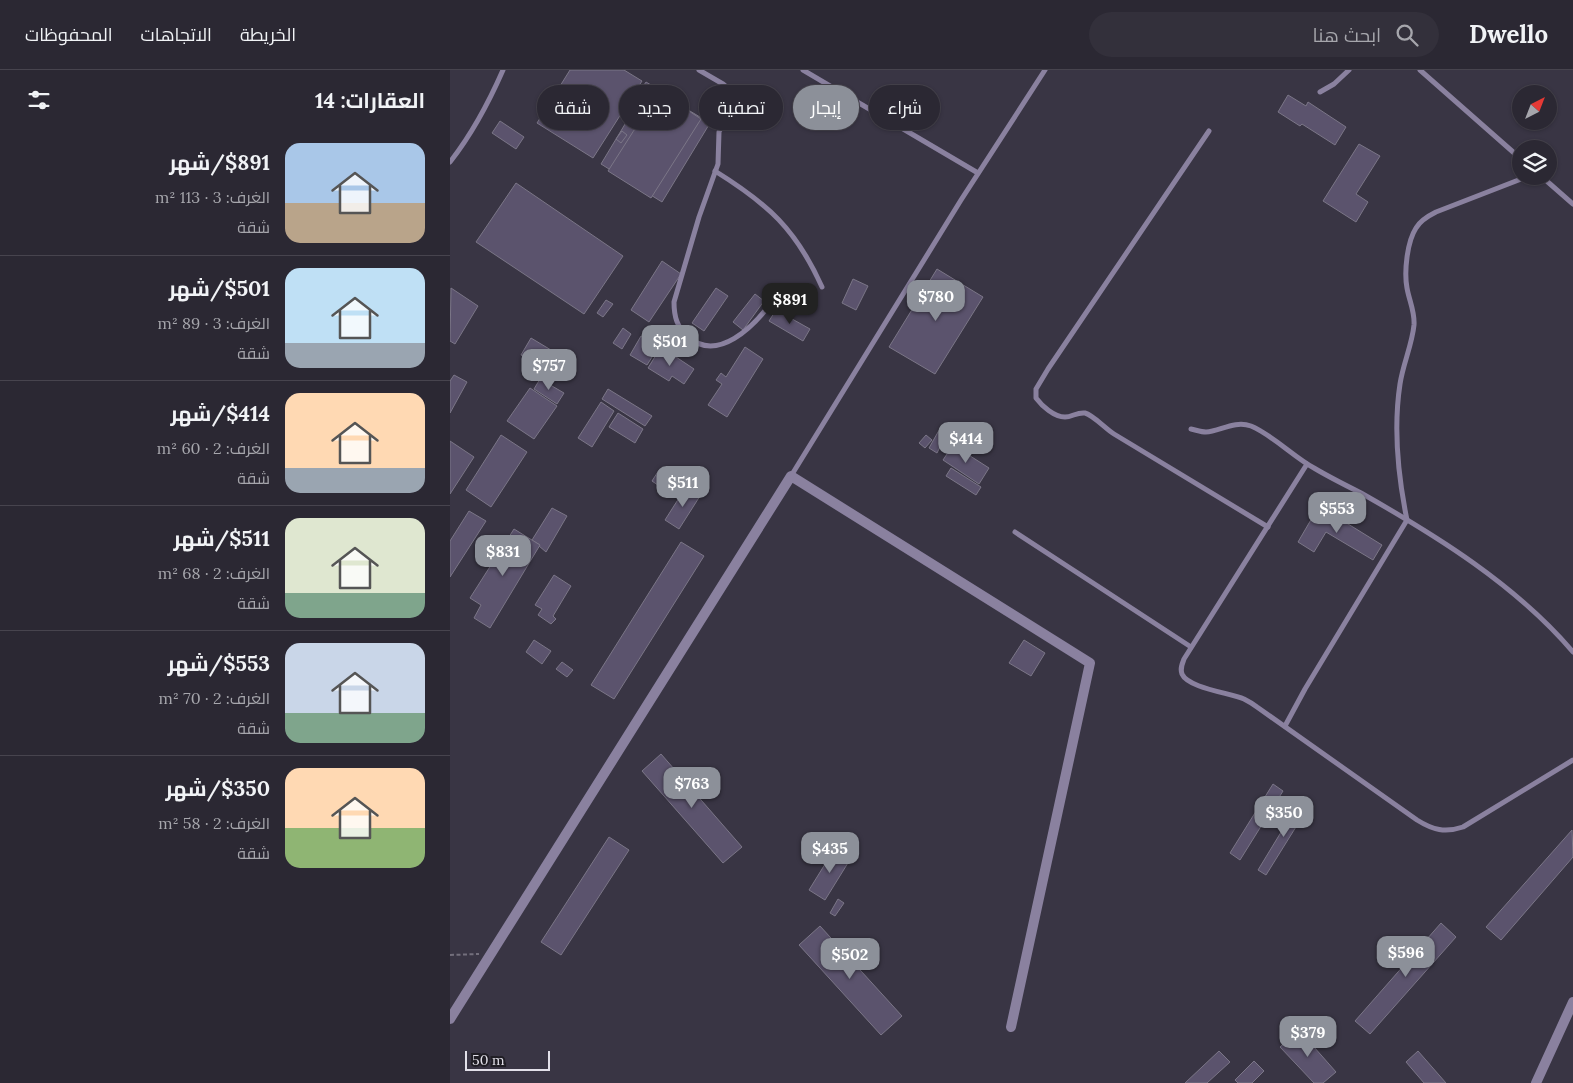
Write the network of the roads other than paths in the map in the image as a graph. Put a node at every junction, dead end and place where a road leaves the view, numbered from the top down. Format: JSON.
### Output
{"nodes":[{"id":1,"x":503,"y":70,"type":"edge"},
{"id":2,"x":700,"y":70,"type":"edge"},
{"id":3,"x":803,"y":70,"type":"edge"},
{"id":4,"x":1045,"y":70,"type":"edge"},
{"id":5,"x":1350,"y":70,"type":"edge"},
{"id":6,"x":1420,"y":70,"type":"edge"},
{"id":7,"x":1320,"y":92,"type":"dead end"},
{"id":8,"x":1209,"y":131,"type":"dead end"},
{"id":9,"x":1512,"y":151,"type":"edge"},
{"id":10,"x":450,"y":162,"type":"edge"},
{"id":11,"x":716,"y":171,"type":"junction"},
{"id":12,"x":978,"y":172,"type":"junction"},
{"id":13,"x":1512,"y":183,"type":"edge"},
{"id":14,"x":1551,"y":185,"type":"edge"},
{"id":15,"x":1573,"y":204,"type":"edge"},
{"id":16,"x":822,"y":287,"type":"dead end"},
{"id":17,"x":771,"y":303,"type":"dead end"},
{"id":18,"x":1191,"y":429,"type":"dead end"},
{"id":19,"x":1307,"y":464,"type":"junction"},
{"id":20,"x":792,"y":476,"type":"junction"},
{"id":21,"x":1407,"y":520,"type":"junction"},
{"id":22,"x":1268,"y":527,"type":"junction"},
{"id":23,"x":1015,"y":532,"type":"dead end"},
{"id":24,"x":1191,"y":647,"type":"junction"},
{"id":25,"x":1573,"y":652,"type":"edge"},
{"id":26,"x":1285,"y":726,"type":"junction"},
{"id":27,"x":1573,"y":760,"type":"edge"},
{"id":28,"x":1573,"y":1002,"type":"edge"},
{"id":29,"x":450,"y":1019,"type":"edge"},
{"id":30,"x":1011,"y":1027,"type":"dead end"},
{"id":31,"x":1536,"y":1083,"type":"edge"}],
"edges":[{"from":1,"to":10,"type":"lane"},
{"from":2,"to":11,"type":"lane"},
{"from":3,"to":12,"type":"lane"},
{"from":4,"to":12,"type":"lane"},
{"from":5,"to":7,"type":"lane"},
{"from":6,"to":9,"type":"lane"},
{"from":8,"to":22,"type":"lane"},
{"from":11,"to":16,"type":"lane"},
{"from":11,"to":17,"type":"lane"},
{"from":12,"to":20,"type":"lane"},
{"from":13,"to":21,"type":"lane"},
{"from":14,"to":15,"type":"lane"},
{"from":18,"to":19,"type":"lane"},
{"from":19,"to":21,"type":"lane"},
{"from":19,"to":22,"type":"lane"},
{"from":20,"to":29,"type":"street"},
{"from":20,"to":30,"type":"street"},
{"from":21,"to":25,"type":"lane"},
{"from":21,"to":26,"type":"lane"},
{"from":22,"to":24,"type":"lane"},
{"from":23,"to":24,"type":"lane"},
{"from":24,"to":26,"type":"lane"},
{"from":26,"to":27,"type":"lane"},
{"from":28,"to":31,"type":"street"}]}
